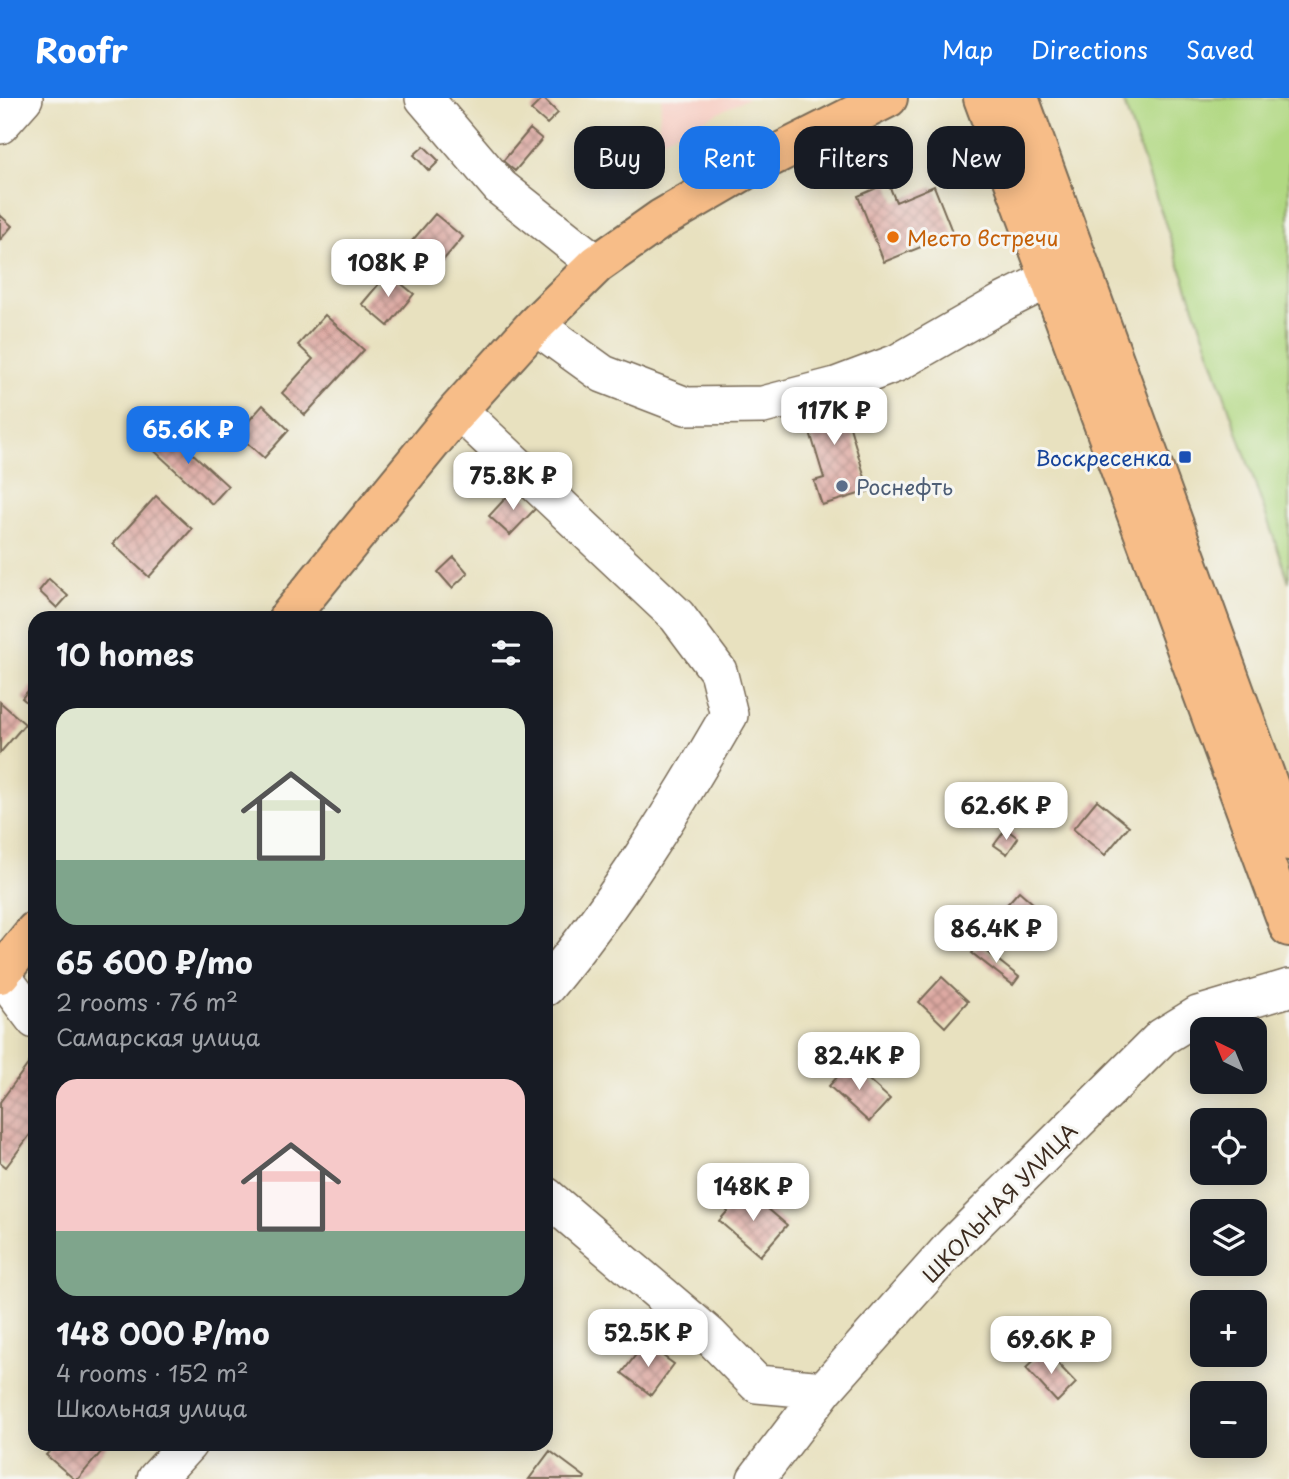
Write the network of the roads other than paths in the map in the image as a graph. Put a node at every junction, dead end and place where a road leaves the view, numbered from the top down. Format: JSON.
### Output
{"nodes":[{"id":1,"x":24,"y":98,"type":"edge"},
{"id":2,"x":424,"y":98,"type":"edge"},
{"id":3,"x":888,"y":98,"type":"edge"},
{"id":4,"x":983,"y":98,"type":"edge"},
{"id":5,"x":1020,"y":98,"type":"edge"},
{"id":6,"x":0,"y":125,"type":"edge"},
{"id":7,"x":597,"y":264,"type":"junction"},
{"id":8,"x":1049,"y":279,"type":"junction"},
{"id":9,"x":535,"y":325,"type":"junction"},
{"id":10,"x":458,"y":410,"type":"junction"},
{"id":11,"x":294,"y":611,"type":"edge"},
{"id":12,"x":1289,"y":841,"type":"edge"},
{"id":13,"x":1289,"y":927,"type":"edge"},
{"id":14,"x":28,"y":940,"type":"edge"},
{"id":15,"x":0,"y":974,"type":"edge"},
{"id":16,"x":553,"y":979,"type":"edge"},
{"id":17,"x":1289,"y":988,"type":"edge"},
{"id":18,"x":28,"y":1011,"type":"edge"},
{"id":19,"x":553,"y":1202,"type":"edge"},
{"id":20,"x":824,"y":1390,"type":"junction"},
{"id":21,"x":182,"y":1451,"type":"edge"},
{"id":22,"x":156,"y":1479,"type":"edge"},
{"id":23,"x":756,"y":1479,"type":"edge"}],
"edges":[{"from":1,"to":6,"type":"street"},
{"from":2,"to":7,"type":"street"},
{"from":3,"to":7,"type":"main road"},
{"from":4,"to":8,"type":"main road"},
{"from":5,"to":12,"type":"main road"},
{"from":7,"to":9,"type":"main road"},
{"from":8,"to":9,"type":"street"},
{"from":8,"to":13,"type":"main road"},
{"from":9,"to":10,"type":"main road"},
{"from":10,"to":11,"type":"main road"},
{"from":10,"to":16,"type":"street"},
{"from":14,"to":15,"type":"main road"},
{"from":15,"to":18,"type":"street"},
{"from":17,"to":20,"type":"street","name":"ШКОЛЬНАЯ УЛИЦА"},
{"from":19,"to":20,"type":"street"},
{"from":20,"to":23,"type":"street","name":"ШКОЛЬНАЯ УЛИЦА"},
{"from":21,"to":22,"type":"street"}]}
